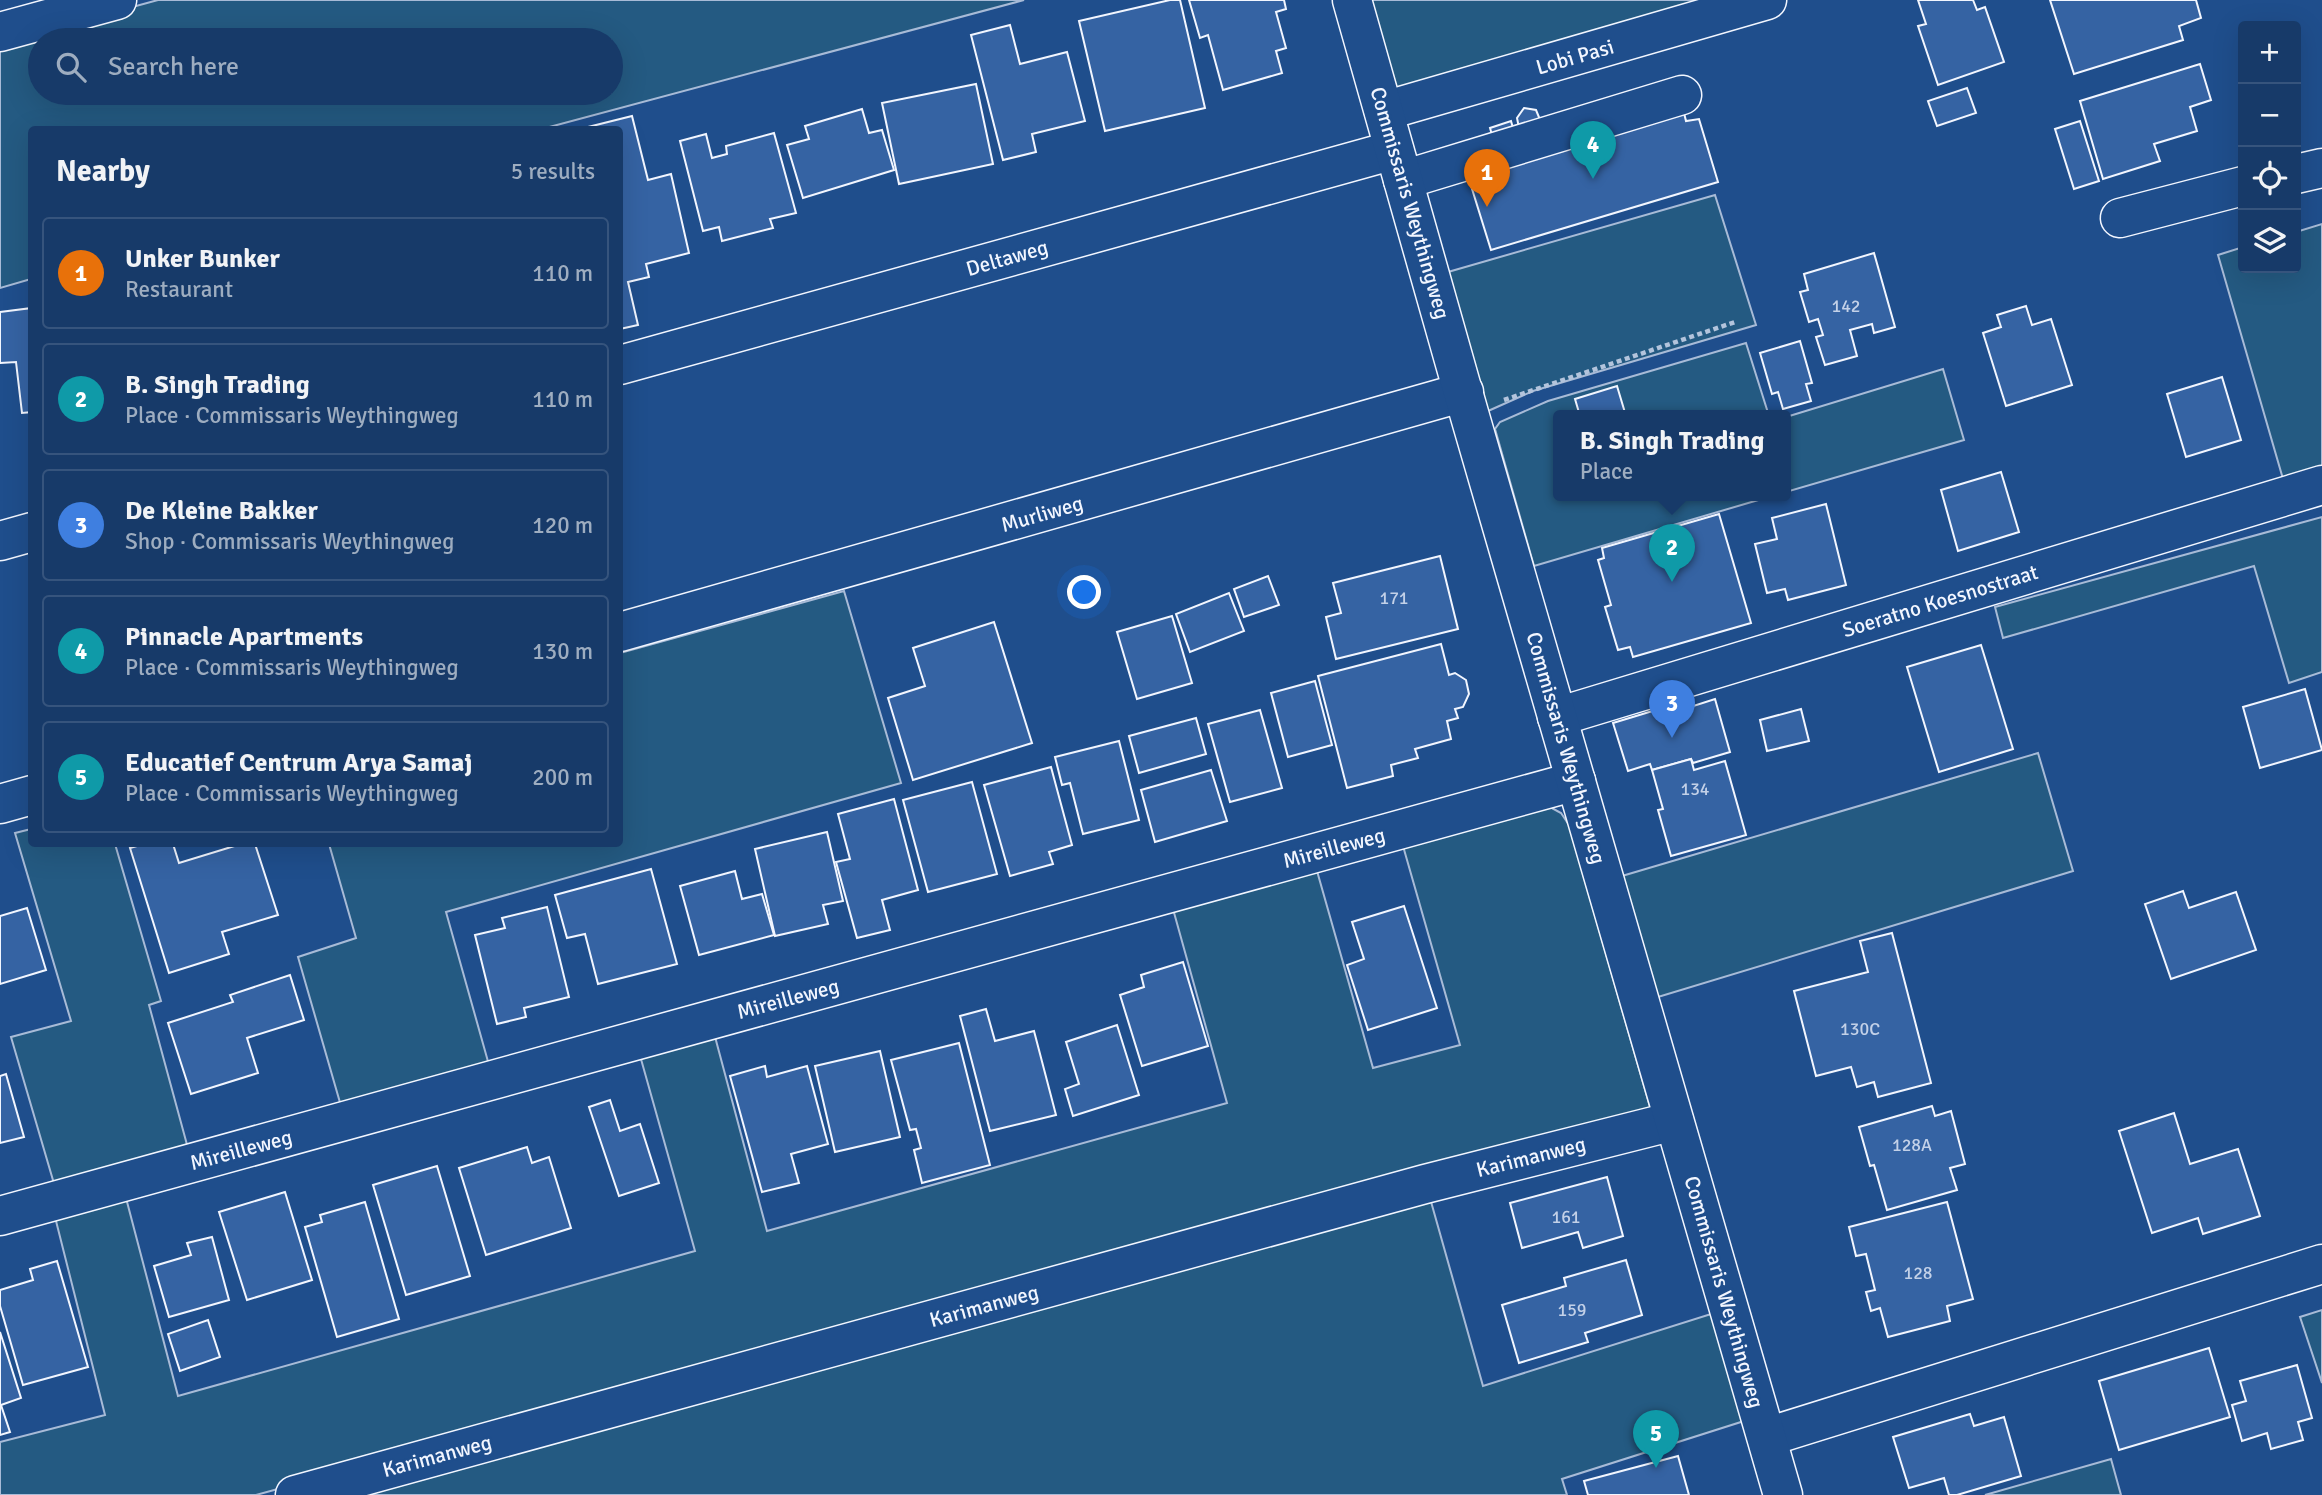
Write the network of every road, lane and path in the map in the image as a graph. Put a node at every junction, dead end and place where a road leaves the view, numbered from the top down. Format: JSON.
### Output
{"nodes":[{"id":1,"x":117,"y":0,"type":"edge"},
{"id":2,"x":1352,"y":0,"type":"edge"},
{"id":3,"x":1767,"y":0,"type":"edge"},
{"id":4,"x":0,"y":32,"type":"edge"},
{"id":5,"x":1682,"y":95,"type":"dead end"},
{"id":6,"x":1384,"y":111,"type":"junction"},
{"id":7,"x":1398,"y":165,"type":"junction"},
{"id":8,"x":2322,"y":168,"type":"edge"},
{"id":9,"x":2301,"y":173,"type":"edge"},
{"id":10,"x":2238,"y":187,"type":"edge"},
{"id":11,"x":2120,"y":218,"type":"dead end"},
{"id":12,"x":1735,"y":322,"type":"dead end"},
{"id":13,"x":623,"y":364,"type":"edge"},
{"id":14,"x":1466,"y":403,"type":"junction"},
{"id":15,"x":2322,"y":485,"type":"edge"},
{"id":16,"x":28,"y":533,"type":"edge"},
{"id":17,"x":0,"y":541,"type":"edge"},
{"id":18,"x":623,"y":631,"type":"edge"},
{"id":19,"x":1557,"y":717,"type":"junction"},
{"id":20,"x":1576,"y":781,"type":"junction"},
{"id":21,"x":28,"y":796,"type":"edge"},
{"id":22,"x":0,"y":804,"type":"edge"},
{"id":23,"x":1674,"y":1121,"type":"junction"},
{"id":24,"x":0,"y":1216,"type":"edge"},
{"id":25,"x":2322,"y":1264,"type":"edge"},
{"id":26,"x":1766,"y":1437,"type":"junction"},
{"id":27,"x":295,"y":1495,"type":"edge"},
{"id":28,"x":1783,"y":1495,"type":"edge"}],
"edges":[{"from":1,"to":4,"type":"main road"},
{"from":2,"to":6,"type":"main road","name":"Commissaris Weythingweg"},
{"from":3,"to":6,"type":"main road","name":"Lobi Pasi"},
{"from":5,"to":7,"type":"main road","name":"Deltaweg"},
{"from":6,"to":7,"type":"main road","name":"Commissaris Weythingweg"},
{"from":7,"to":13,"type":"main road","name":"Deltaweg"},
{"from":7,"to":14,"type":"main road","name":"Commissaris Weythingweg"},
{"from":8,"to":9,"type":"main road"},
{"from":10,"to":11,"type":"main road"},
{"from":12,"to":14,"type":"path"},
{"from":14,"to":18,"type":"main road","name":"Murliweg"},
{"from":14,"to":19,"type":"main road","name":"Commissaris Weythingweg"},
{"from":15,"to":19,"type":"main road","name":"Soeratno Koesnostraat"},
{"from":16,"to":17,"type":"main road"},
{"from":19,"to":20,"type":"main road","name":"Commissaris Weythingweg"},
{"from":20,"to":23,"type":"main road","name":"Commissaris Weythingweg"},
{"from":20,"to":24,"type":"main road","name":"Mireilleweg"},
{"from":21,"to":22,"type":"main road"},
{"from":23,"to":26,"type":"main road","name":"Commissaris Weythingweg"},
{"from":23,"to":27,"type":"main road","name":"Karimanweg"},
{"from":25,"to":26,"type":"main road"},
{"from":26,"to":28,"type":"main road","name":"Commissaris Weythingweg"}]}
